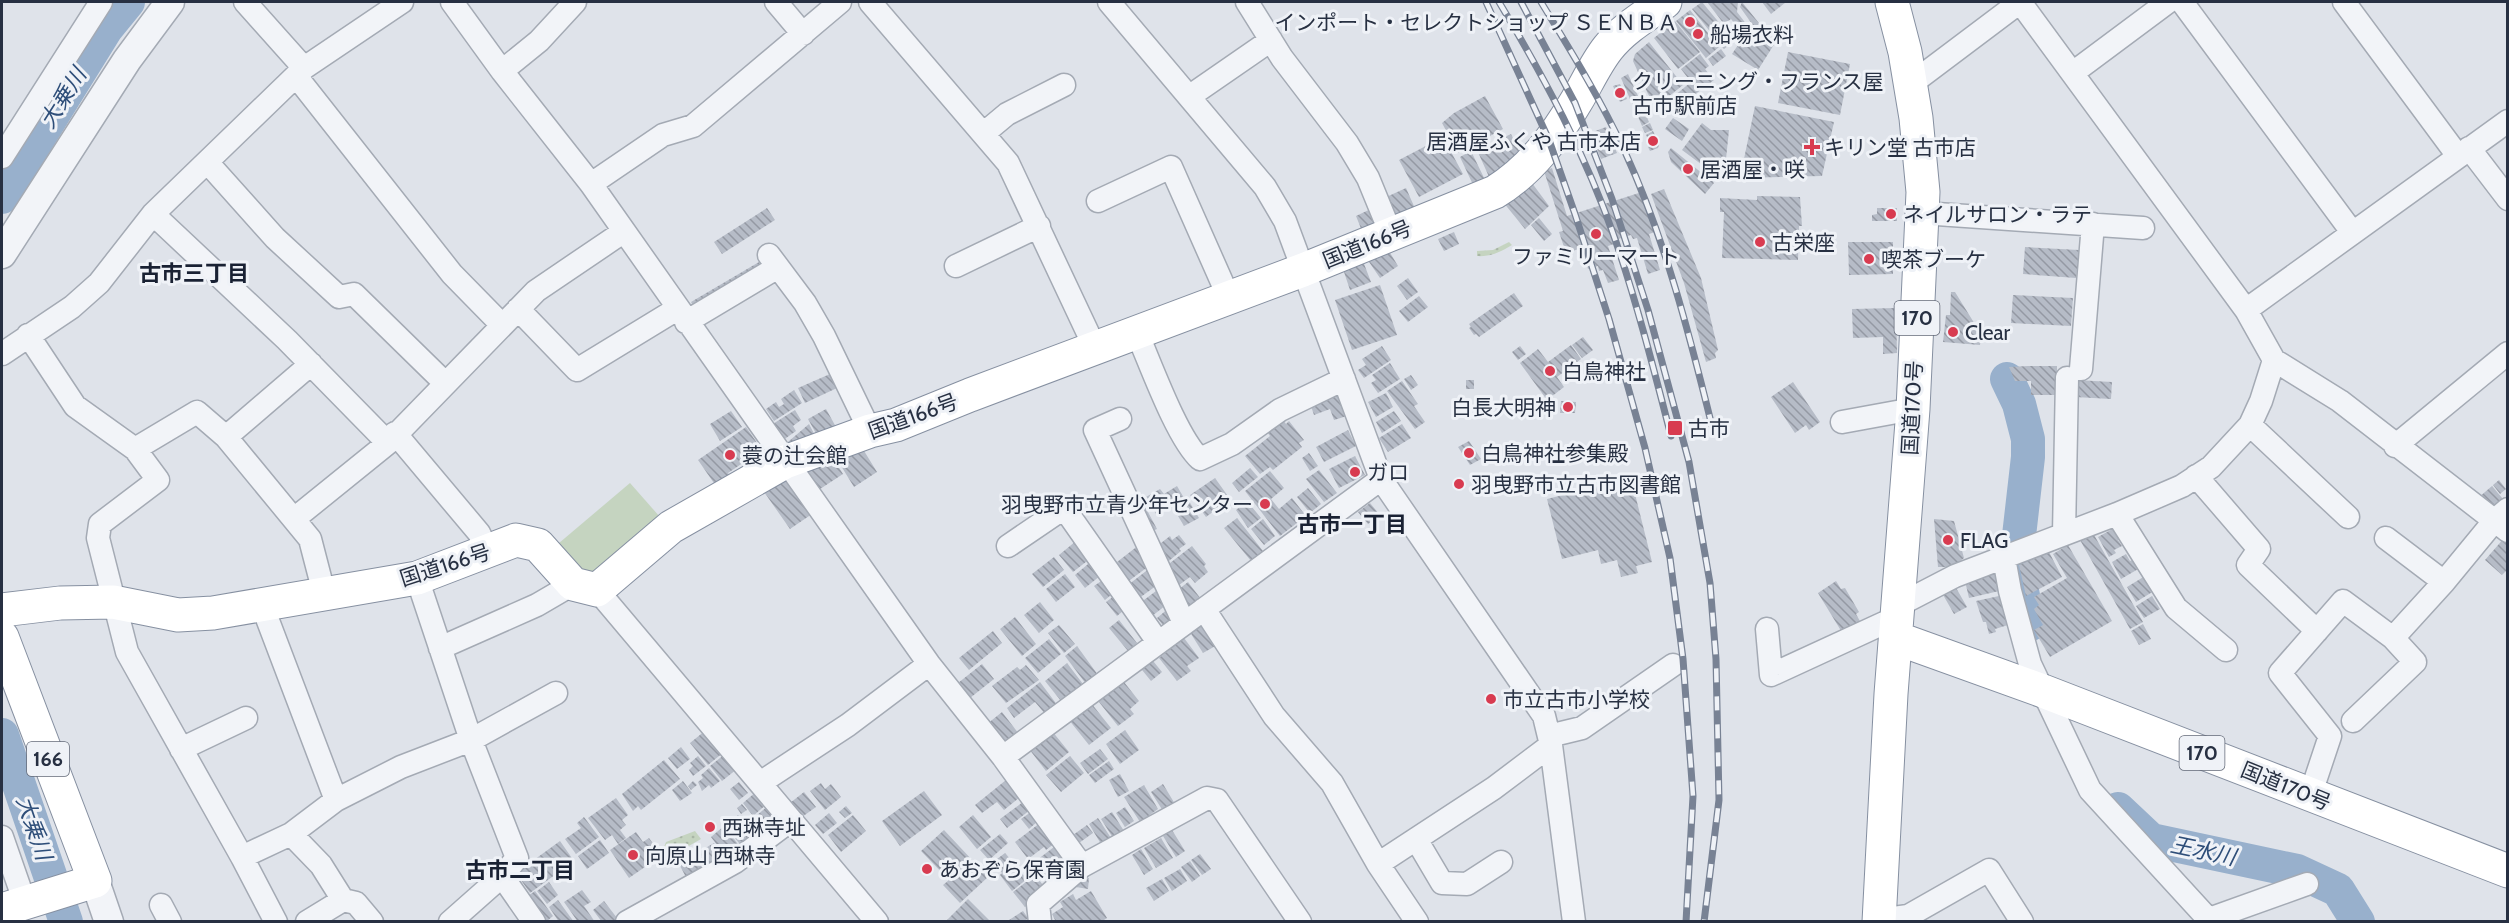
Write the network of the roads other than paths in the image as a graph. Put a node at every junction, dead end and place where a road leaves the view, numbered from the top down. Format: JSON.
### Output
{"nodes":[{"id":1,"x":101,"y":2,"type":"edge"},
{"id":2,"x":170,"y":2,"type":"edge"},
{"id":3,"x":245,"y":2,"type":"edge"},
{"id":4,"x":402,"y":2,"type":"edge"},
{"id":5,"x":452,"y":2,"type":"edge"},
{"id":6,"x":575,"y":2,"type":"edge"},
{"id":7,"x":776,"y":2,"type":"edge"},
{"id":8,"x":840,"y":2,"type":"edge"},
{"id":9,"x":870,"y":2,"type":"edge"},
{"id":10,"x":1109,"y":2,"type":"edge"},
{"id":11,"x":1247,"y":2,"type":"edge"},
{"id":12,"x":1665,"y":2,"type":"edge"},
{"id":13,"x":1892,"y":2,"type":"edge"},
{"id":14,"x":2020,"y":2,"type":"edge"},
{"id":15,"x":2168,"y":2,"type":"edge"},
{"id":16,"x":2182,"y":2,"type":"edge"},
{"id":17,"x":2344,"y":2,"type":"edge"},
{"id":18,"x":803,"y":34,"type":"junction"},
{"id":19,"x":1270,"y":40,"type":"junction"},
{"id":20,"x":502,"y":71,"type":"junction"},
{"id":21,"x":300,"y":72,"type":"junction"},
{"id":22,"x":2074,"y":72,"type":"junction"},
{"id":23,"x":1911,"y":84,"type":"junction"},
{"id":24,"x":1064,"y":85,"type":"dead end"},
{"id":25,"x":1190,"y":96,"type":"junction"},
{"id":26,"x":2508,"y":121,"type":"edge"},
{"id":27,"x":983,"y":134,"type":"junction"},
{"id":28,"x":2464,"y":152,"type":"junction"},
{"id":29,"x":2,"y":157,"type":"edge"},
{"id":30,"x":207,"y":162,"type":"junction"},
{"id":31,"x":591,"y":184,"type":"junction"},
{"id":32,"x":2508,"y":199,"type":"edge"},
{"id":33,"x":1098,"y":201,"type":"dead end"},
{"id":34,"x":1922,"y":213,"type":"junction"},
{"id":35,"x":153,"y":214,"type":"junction"},
{"id":36,"x":2093,"y":224,"type":"junction"},
{"id":37,"x":1039,"y":226,"type":"junction"},
{"id":38,"x":2143,"y":228,"type":"dead end"},
{"id":39,"x":623,"y":232,"type":"junction"},
{"id":40,"x":2352,"y":232,"type":"junction"},
{"id":41,"x":1391,"y":234,"type":"junction"},
{"id":42,"x":2,"y":254,"type":"edge"},
{"id":43,"x":956,"y":266,"type":"dead end"},
{"id":44,"x":1303,"y":270,"type":"junction"},
{"id":45,"x":1229,"y":298,"type":"junction"},
{"id":46,"x":518,"y":309,"type":"junction"},
{"id":47,"x":2246,"y":310,"type":"junction"},
{"id":48,"x":682,"y":316,"type":"junction"},
{"id":49,"x":502,"y":325,"type":"junction"},
{"id":50,"x":1137,"y":333,"type":"junction"},
{"id":51,"x":28,"y":335,"type":"junction"},
{"id":52,"x":1095,"y":348,"type":"junction"},
{"id":53,"x":2508,"y":352,"type":"edge"},
{"id":54,"x":2,"y":354,"type":"edge"},
{"id":55,"x":2274,"y":360,"type":"junction"},
{"id":56,"x":311,"y":364,"type":"junction"},
{"id":57,"x":1344,"y":379,"type":"junction"},
{"id":58,"x":445,"y":383,"type":"junction"},
{"id":59,"x":1913,"y":409,"type":"junction"},
{"id":60,"x":1120,"y":419,"type":"dead end"},
{"id":61,"x":1842,"y":422,"type":"dead end"},
{"id":62,"x":2250,"y":425,"type":"junction"},
{"id":63,"x":870,"y":431,"type":"junction"},
{"id":64,"x":225,"y":437,"type":"junction"},
{"id":65,"x":391,"y":438,"type":"junction"},
{"id":66,"x":2395,"y":446,"type":"junction"},
{"id":67,"x":135,"y":449,"type":"junction"},
{"id":68,"x":785,"y":462,"type":"junction"},
{"id":69,"x":2196,"y":477,"type":"junction"},
{"id":70,"x":1381,"y":479,"type":"junction"},
{"id":71,"x":2117,"y":514,"type":"junction"},
{"id":72,"x":2348,"y":517,"type":"dead end"},
{"id":73,"x":294,"y":519,"type":"junction"},
{"id":74,"x":2503,"y":520,"type":"edge"},
{"id":75,"x":2064,"y":534,"type":"junction"},
{"id":76,"x":2386,"y":538,"type":"dead end"},
{"id":77,"x":1008,"y":546,"type":"dead end"},
{"id":78,"x":488,"y":552,"type":"junction"},
{"id":79,"x":2012,"y":554,"type":"junction"},
{"id":80,"x":417,"y":578,"type":"junction"},
{"id":81,"x":2444,"y":582,"type":"junction"},
{"id":82,"x":585,"y":587,"type":"junction"},
{"id":83,"x":324,"y":593,"type":"junction"},
{"id":84,"x":113,"y":602,"type":"junction"},
{"id":85,"x":262,"y":605,"type":"junction"},
{"id":86,"x":1204,"y":609,"type":"junction"},
{"id":87,"x":2,"y":610,"type":"edge"},
{"id":88,"x":1897,"y":622,"type":"junction"},
{"id":89,"x":1184,"y":623,"type":"junction"},
{"id":90,"x":1767,"y":629,"type":"dead end"},
{"id":91,"x":2317,"y":631,"type":"junction"},
{"id":92,"x":2,"y":637,"type":"edge"},
{"id":93,"x":2393,"y":638,"type":"junction"},
{"id":94,"x":1158,"y":642,"type":"junction"},
{"id":95,"x":440,"y":648,"type":"junction"},
{"id":96,"x":2226,"y":650,"type":"dead end"},
{"id":97,"x":929,"y":664,"type":"junction"},
{"id":98,"x":1673,"y":665,"type":"dead end"},
{"id":99,"x":2043,"y":691,"type":"junction"},
{"id":100,"x":556,"y":693,"type":"dead end"},
{"id":101,"x":246,"y":718,"type":"dead end"},
{"id":102,"x":2353,"y":721,"type":"dead end"},
{"id":103,"x":471,"y":740,"type":"junction"},
{"id":104,"x":1550,"y":741,"type":"junction"},
{"id":105,"x":181,"y":749,"type":"junction"},
{"id":106,"x":1003,"y":757,"type":"junction"},
{"id":107,"x":760,"y":783,"type":"junction"},
{"id":108,"x":2310,"y":796,"type":"junction"},
{"id":109,"x":336,"y":800,"type":"junction"},
{"id":110,"x":791,"y":820,"type":"junction"},
{"id":111,"x":291,"y":834,"type":"junction"},
{"id":112,"x":2,"y":837,"type":"edge"},
{"id":113,"x":1416,"y":839,"type":"junction"},
{"id":114,"x":242,"y":857,"type":"junction"},
{"id":115,"x":1502,"y":862,"type":"dead end"},
{"id":116,"x":1378,"y":864,"type":"junction"},
{"id":117,"x":1082,"y":866,"type":"junction"},
{"id":118,"x":2508,"y":871,"type":"edge"},
{"id":119,"x":502,"y":876,"type":"junction"},
{"id":120,"x":90,"y":882,"type":"junction"},
{"id":121,"x":2307,"y":884,"type":"dead end"},
{"id":122,"x":343,"y":900,"type":"junction"},
{"id":123,"x":19,"y":905,"type":"edge"},
{"id":124,"x":1894,"y":920,"type":"edge"},
{"id":125,"x":2210,"y":920,"type":"edge"},
{"id":126,"x":109,"y":921,"type":"edge"},
{"id":127,"x":276,"y":921,"type":"edge"},
{"id":128,"x":307,"y":921,"type":"edge"},
{"id":129,"x":372,"y":921,"type":"edge"},
{"id":130,"x":450,"y":921,"type":"edge"},
{"id":131,"x":534,"y":921,"type":"edge"},
{"id":132,"x":627,"y":921,"type":"edge"},
{"id":133,"x":877,"y":921,"type":"edge"},
{"id":134,"x":1040,"y":921,"type":"edge"},
{"id":135,"x":1300,"y":921,"type":"edge"},
{"id":136,"x":1416,"y":921,"type":"edge"},
{"id":137,"x":1574,"y":921,"type":"edge"},
{"id":138,"x":2022,"y":921,"type":"edge"}],
"edges":[{"from":1,"to":29,"type":"street"},
{"from":2,"to":42,"type":"street"},
{"from":3,"to":21,"type":"street"},
{"from":4,"to":21,"type":"street"},
{"from":5,"to":20,"type":"street"},
{"from":6,"to":20,"type":"street"},
{"from":7,"to":18,"type":"street"},
{"from":8,"to":18,"type":"street"},
{"from":9,"to":27,"type":"street"},
{"from":10,"to":25,"type":"street"},
{"from":11,"to":19,"type":"street"},
{"from":12,"to":41,"type":"highway","name":"国道166号"},
{"from":13,"to":23,"type":"highway","name":"国道170号","number":"170"},
{"from":14,"to":22,"type":"street"},
{"from":14,"to":23,"type":"street"},
{"from":15,"to":22,"type":"street"},
{"from":16,"to":40,"type":"street"},
{"from":17,"to":28,"type":"street"},
{"from":18,"to":31,"type":"street"},
{"from":19,"to":25,"type":"street"},
{"from":19,"to":41,"type":"street"},
{"from":20,"to":31,"type":"street"},
{"from":21,"to":30,"type":"street"},
{"from":21,"to":49,"type":"street"},
{"from":22,"to":47,"type":"street"},
{"from":23,"to":34,"type":"highway","name":"国道170号","number":"170"},
{"from":24,"to":27,"type":"street"},
{"from":25,"to":44,"type":"street"},
{"from":26,"to":28,"type":"street"},
{"from":27,"to":37,"type":"street"},
{"from":28,"to":32,"type":"street"},
{"from":28,"to":40,"type":"street"},
{"from":30,"to":35,"type":"street"},
{"from":30,"to":58,"type":"street"},
{"from":31,"to":39,"type":"street"},
{"from":33,"to":45,"type":"street"},
{"from":34,"to":36,"type":"street"},
{"from":34,"to":59,"type":"highway","name":"国道170号","number":"170"},
{"from":35,"to":51,"type":"street"},
{"from":35,"to":56,"type":"street"},
{"from":36,"to":38,"type":"street"},
{"from":36,"to":75,"type":"street"},
{"from":37,"to":43,"type":"street"},
{"from":37,"to":52,"type":"street"},
{"from":39,"to":46,"type":"street"},
{"from":39,"to":48,"type":"street"},
{"from":40,"to":47,"type":"street"},
{"from":41,"to":44,"type":"highway","name":"国道166号"},
{"from":44,"to":45,"type":"highway","name":"国道166号"},
{"from":44,"to":57,"type":"street"},
{"from":45,"to":50,"type":"highway","name":"国道166号"},
{"from":46,"to":48,"type":"street"},
{"from":46,"to":49,"type":"street"},
{"from":47,"to":55,"type":"street"},
{"from":48,"to":63,"type":"street"},
{"from":48,"to":68,"type":"street"},
{"from":49,"to":58,"type":"street"},
{"from":50,"to":52,"type":"highway","name":"国道166号"},
{"from":50,"to":57,"type":"street"},
{"from":51,"to":54,"type":"street"},
{"from":51,"to":67,"type":"street"},
{"from":52,"to":63,"type":"highway","name":"国道166号"},
{"from":53,"to":66,"type":"street"},
{"from":55,"to":62,"type":"street"},
{"from":55,"to":66,"type":"street"},
{"from":56,"to":64,"type":"street"},
{"from":56,"to":65,"type":"street"},
{"from":57,"to":70,"type":"street"},
{"from":58,"to":65,"type":"street"},
{"from":59,"to":61,"type":"street"},
{"from":59,"to":88,"type":"highway","name":"国道170号","number":"170"},
{"from":60,"to":89,"type":"street"},
{"from":62,"to":69,"type":"street"},
{"from":62,"to":72,"type":"street"},
{"from":63,"to":68,"type":"highway","name":"国道166号"},
{"from":64,"to":67,"type":"street"},
{"from":64,"to":73,"type":"street"},
{"from":65,"to":73,"type":"street"},
{"from":65,"to":78,"type":"street"},
{"from":66,"to":74,"type":"street"},
{"from":67,"to":84,"type":"street"},
{"from":68,"to":82,"type":"highway","name":"国道166号"},
{"from":68,"to":97,"type":"street"},
{"from":69,"to":71,"type":"street"},
{"from":69,"to":91,"type":"street"},
{"from":70,"to":86,"type":"street"},
{"from":70,"to":104,"type":"street"},
{"from":71,"to":75,"type":"street"},
{"from":71,"to":96,"type":"street"},
{"from":73,"to":83,"type":"street"},
{"from":74,"to":81,"type":"street"},
{"from":75,"to":79,"type":"street"},
{"from":76,"to":81,"type":"street"},
{"from":77,"to":94,"type":"street"},
{"from":78,"to":80,"type":"highway","name":"国道166号"},
{"from":78,"to":82,"type":"highway","name":"国道166号"},
{"from":79,"to":88,"type":"street"},
{"from":79,"to":99,"type":"street"},
{"from":80,"to":83,"type":"highway","name":"国道166号"},
{"from":80,"to":95,"type":"street"},
{"from":81,"to":93,"type":"street"},
{"from":82,"to":95,"type":"street"},
{"from":82,"to":107,"type":"street"},
{"from":83,"to":85,"type":"highway","name":"国道166号"},
{"from":84,"to":85,"type":"highway","name":"国道166号"},
{"from":84,"to":87,"type":"highway","name":"国道166号"},
{"from":84,"to":105,"type":"street"},
{"from":85,"to":109,"type":"street"},
{"from":86,"to":89,"type":"street"},
{"from":86,"to":116,"type":"street"},
{"from":88,"to":90,"type":"street"},
{"from":88,"to":99,"type":"highway","name":"国道170号","number":"170"},
{"from":88,"to":124,"type":"highway","name":"国道170号","number":"170"},
{"from":89,"to":94,"type":"street"},
{"from":91,"to":93,"type":"street"},
{"from":91,"to":108,"type":"street"},
{"from":92,"to":120,"type":"highway","number":"166"},
{"from":93,"to":102,"type":"street"},
{"from":94,"to":106,"type":"street"},
{"from":95,"to":103,"type":"street"},
{"from":97,"to":106,"type":"street"},
{"from":97,"to":107,"type":"street"},
{"from":98,"to":104,"type":"street"},
{"from":99,"to":108,"type":"highway","name":"国道170号","number":"170"},
{"from":99,"to":125,"type":"street"},
{"from":100,"to":103,"type":"street"},
{"from":101,"to":105,"type":"street"},
{"from":103,"to":109,"type":"street"},
{"from":103,"to":119,"type":"street"},
{"from":104,"to":113,"type":"street"},
{"from":104,"to":137,"type":"street"},
{"from":105,"to":114,"type":"street"},
{"from":106,"to":117,"type":"street"},
{"from":107,"to":110,"type":"street"},
{"from":108,"to":118,"type":"highway","name":"国道170号","number":"170"},
{"from":109,"to":111,"type":"street"},
{"from":110,"to":132,"type":"street"},
{"from":110,"to":133,"type":"street"},
{"from":111,"to":114,"type":"street"},
{"from":111,"to":122,"type":"street"},
{"from":112,"to":123,"type":"street"},
{"from":113,"to":115,"type":"street"},
{"from":113,"to":116,"type":"street"},
{"from":114,"to":127,"type":"street"},
{"from":116,"to":136,"type":"street"},
{"from":117,"to":134,"type":"street"},
{"from":117,"to":135,"type":"street"},
{"from":119,"to":130,"type":"street"},
{"from":119,"to":131,"type":"street"},
{"from":120,"to":123,"type":"highway"},
{"from":120,"to":126,"type":"street"},
{"from":121,"to":125,"type":"street"},
{"from":122,"to":128,"type":"street"},
{"from":122,"to":129,"type":"street"},
{"from":124,"to":138,"type":"street"}]}
